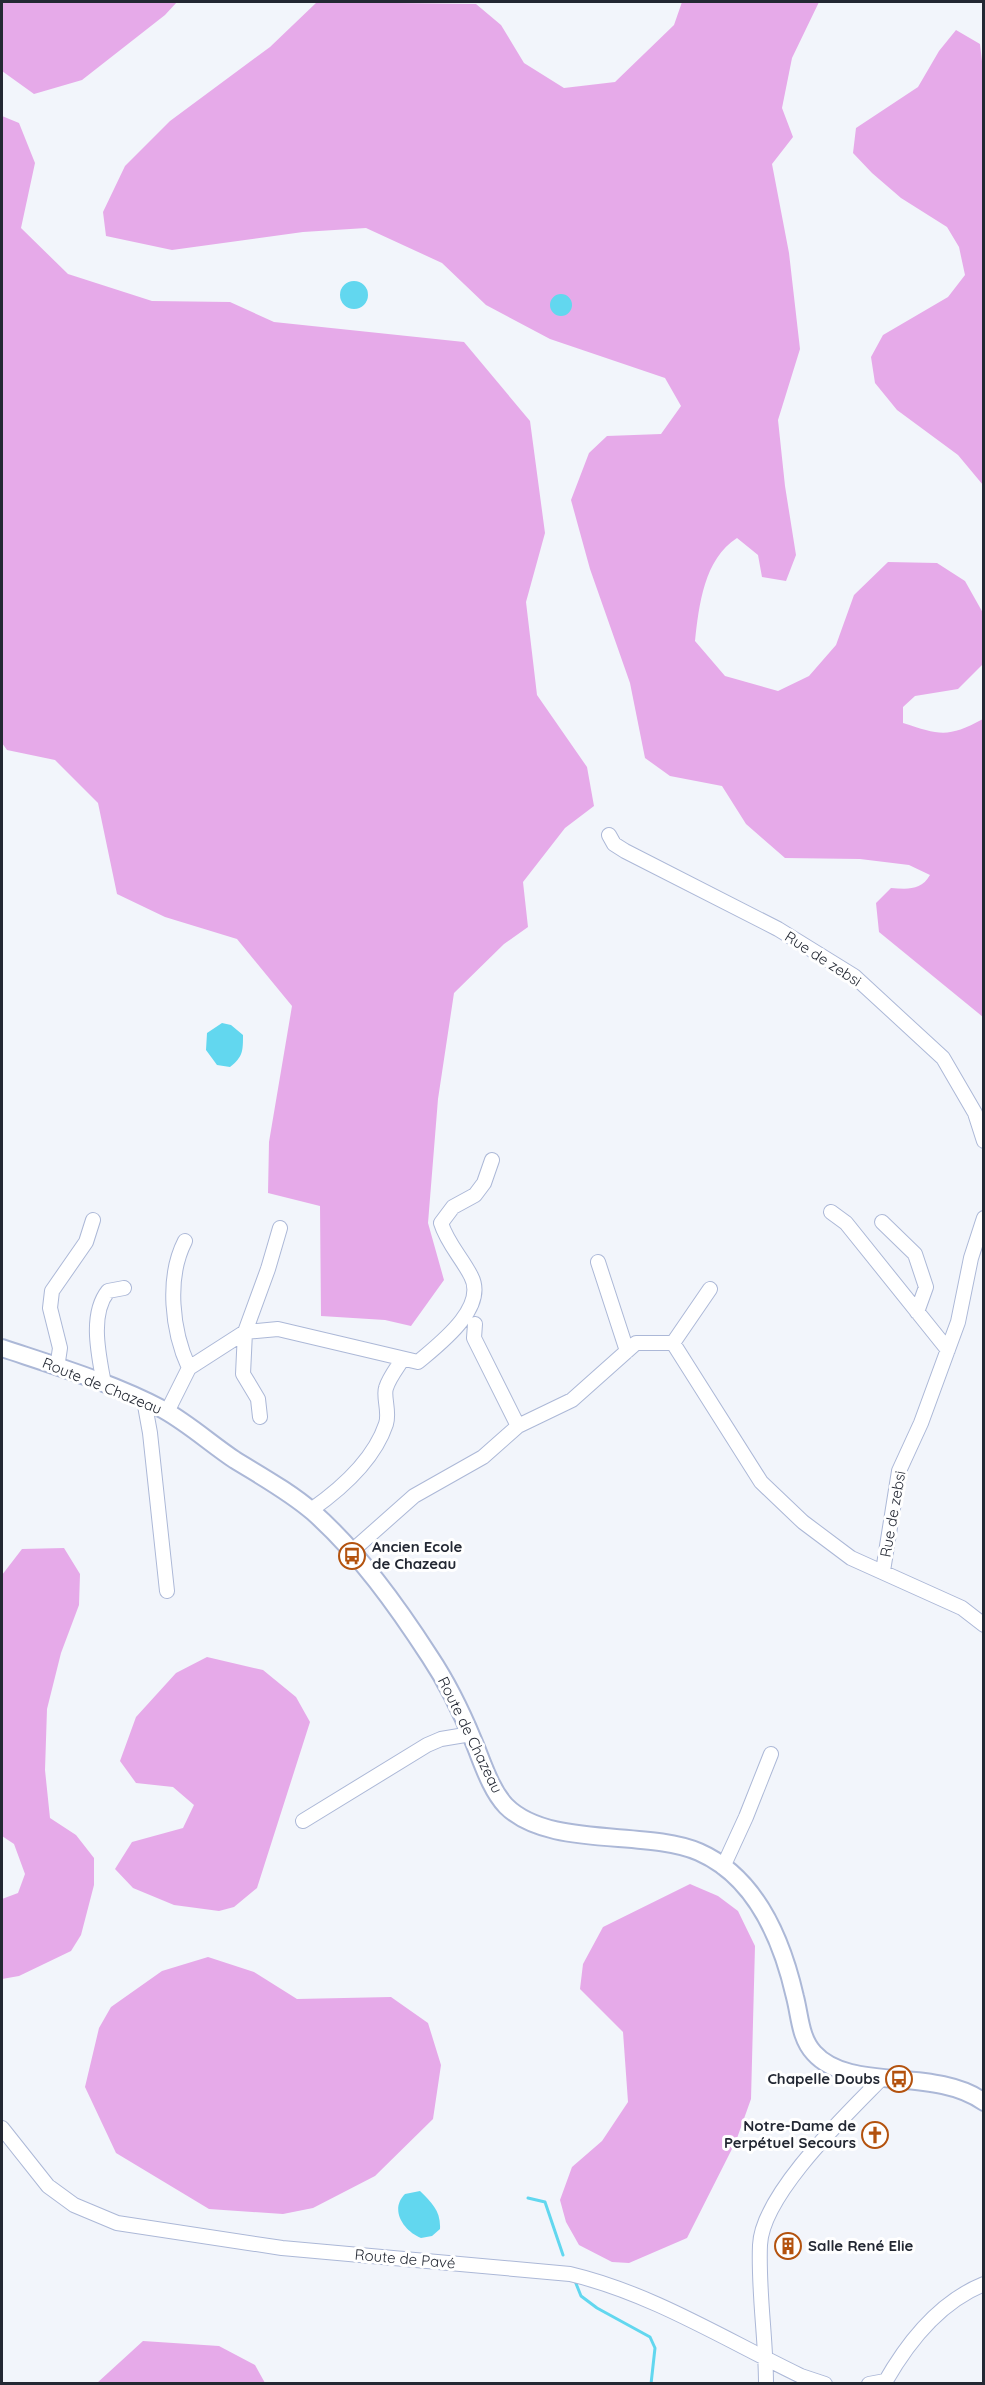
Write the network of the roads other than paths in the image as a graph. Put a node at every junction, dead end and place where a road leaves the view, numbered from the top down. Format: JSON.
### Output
{"nodes":[{"id":1,"x":609,"y":835,"type":"dead end"},
{"id":2,"x":984,"y":1141,"type":"edge"},
{"id":3,"x":492,"y":1160,"type":"dead end"},
{"id":4,"x":831,"y":1212,"type":"dead end"},
{"id":5,"x":984,"y":1218,"type":"edge"},
{"id":6,"x":93,"y":1220,"type":"dead end"},
{"id":7,"x":882,"y":1222,"type":"dead end"},
{"id":8,"x":280,"y":1228,"type":"dead end"},
{"id":9,"x":185,"y":1241,"type":"dead end"},
{"id":10,"x":598,"y":1262,"type":"dead end"},
{"id":11,"x":124,"y":1288,"type":"dead end"},
{"id":12,"x":710,"y":1289,"type":"dead end"},
{"id":13,"x":917,"y":1312,"type":"junction"},
{"id":14,"x":475,"y":1324,"type":"dead end"},
{"id":15,"x":244,"y":1332,"type":"junction"},
{"id":16,"x":673,"y":1343,"type":"junction"},
{"id":17,"x":2,"y":1348,"type":"edge"},
{"id":18,"x":948,"y":1350,"type":"junction"},
{"id":19,"x":627,"y":1351,"type":"junction"},
{"id":20,"x":402,"y":1360,"type":"junction"},
{"id":21,"x":57,"y":1368,"type":"junction"},
{"id":22,"x":189,"y":1368,"type":"junction"},
{"id":23,"x":104,"y":1384,"type":"junction"},
{"id":24,"x":144,"y":1400,"type":"junction"},
{"id":25,"x":167,"y":1412,"type":"junction"},
{"id":26,"x":260,"y":1418,"type":"dead end"},
{"id":27,"x":518,"y":1426,"type":"junction"},
{"id":28,"x":311,"y":1510,"type":"junction"},
{"id":29,"x":352,"y":1551,"type":"junction"},
{"id":30,"x":883,"y":1571,"type":"junction"},
{"id":31,"x":167,"y":1591,"type":"dead end"},
{"id":32,"x":984,"y":1625,"type":"edge"},
{"id":33,"x":471,"y":1734,"type":"junction"},
{"id":34,"x":771,"y":1754,"type":"dead end"},
{"id":35,"x":303,"y":1821,"type":"dead end"},
{"id":36,"x":723,"y":1867,"type":"junction"},
{"id":37,"x":884,"y":2077,"type":"junction"},
{"id":38,"x":984,"y":2102,"type":"edge"},
{"id":39,"x":2,"y":2128,"type":"edge"},
{"id":40,"x":984,"y":2284,"type":"edge"},
{"id":41,"x":766,"y":2360,"type":"junction"},
{"id":42,"x":884,"y":2383,"type":"edge"},
{"id":43,"x":766,"y":2384,"type":"edge"},
{"id":44,"x":825,"y":2384,"type":"edge"},
{"id":45,"x":868,"y":2384,"type":"edge"}],
"edges":[{"from":1,"to":2,"type":"street","name":"Rue de zebsi"},
{"from":3,"to":20,"type":"street"},
{"from":4,"to":13,"type":"street"},
{"from":5,"to":18,"type":"street","name":"Rue de zebsi"},
{"from":6,"to":21,"type":"street"},
{"from":7,"to":13,"type":"street"},
{"from":8,"to":15,"type":"street"},
{"from":9,"to":22,"type":"street"},
{"from":10,"to":19,"type":"street"},
{"from":11,"to":23,"type":"street"},
{"from":12,"to":16,"type":"street"},
{"from":13,"to":18,"type":"street"},
{"from":14,"to":27,"type":"street"},
{"from":15,"to":20,"type":"street"},
{"from":15,"to":22,"type":"street"},
{"from":15,"to":26,"type":"street"},
{"from":16,"to":19,"type":"street"},
{"from":16,"to":30,"type":"street"},
{"from":17,"to":21,"type":"main road","name":"Route de Chazeau"},
{"from":18,"to":30,"type":"street","name":"Rue de zebsi"},
{"from":19,"to":27,"type":"street"},
{"from":20,"to":28,"type":"street"},
{"from":21,"to":23,"type":"main road","name":"Route de Chazeau"},
{"from":22,"to":25,"type":"street"},
{"from":23,"to":24,"type":"main road","name":"Route de Chazeau"},
{"from":24,"to":25,"type":"main road","name":"Route de Chazeau"},
{"from":24,"to":31,"type":"street"},
{"from":25,"to":28,"type":"main road","name":"Route de Chazeau"},
{"from":27,"to":29,"type":"street"},
{"from":28,"to":29,"type":"main road","name":"Route de Chazeau"},
{"from":29,"to":33,"type":"main road","name":"Route de Chazeau"},
{"from":30,"to":32,"type":"street"},
{"from":33,"to":35,"type":"street"},
{"from":33,"to":36,"type":"main road","name":"Route de Chazeau"},
{"from":34,"to":36,"type":"street"},
{"from":36,"to":37,"type":"main road","name":"Route de Chazeau"},
{"from":37,"to":38,"type":"main road","name":"Route de Chazeau"},
{"from":37,"to":41,"type":"street"},
{"from":39,"to":41,"type":"street","name":"Route de Pavé"},
{"from":40,"to":42,"type":"street"},
{"from":41,"to":43,"type":"street"},
{"from":41,"to":44,"type":"street","name":"Route de Pavé"},
{"from":42,"to":45,"type":"street"}]}
